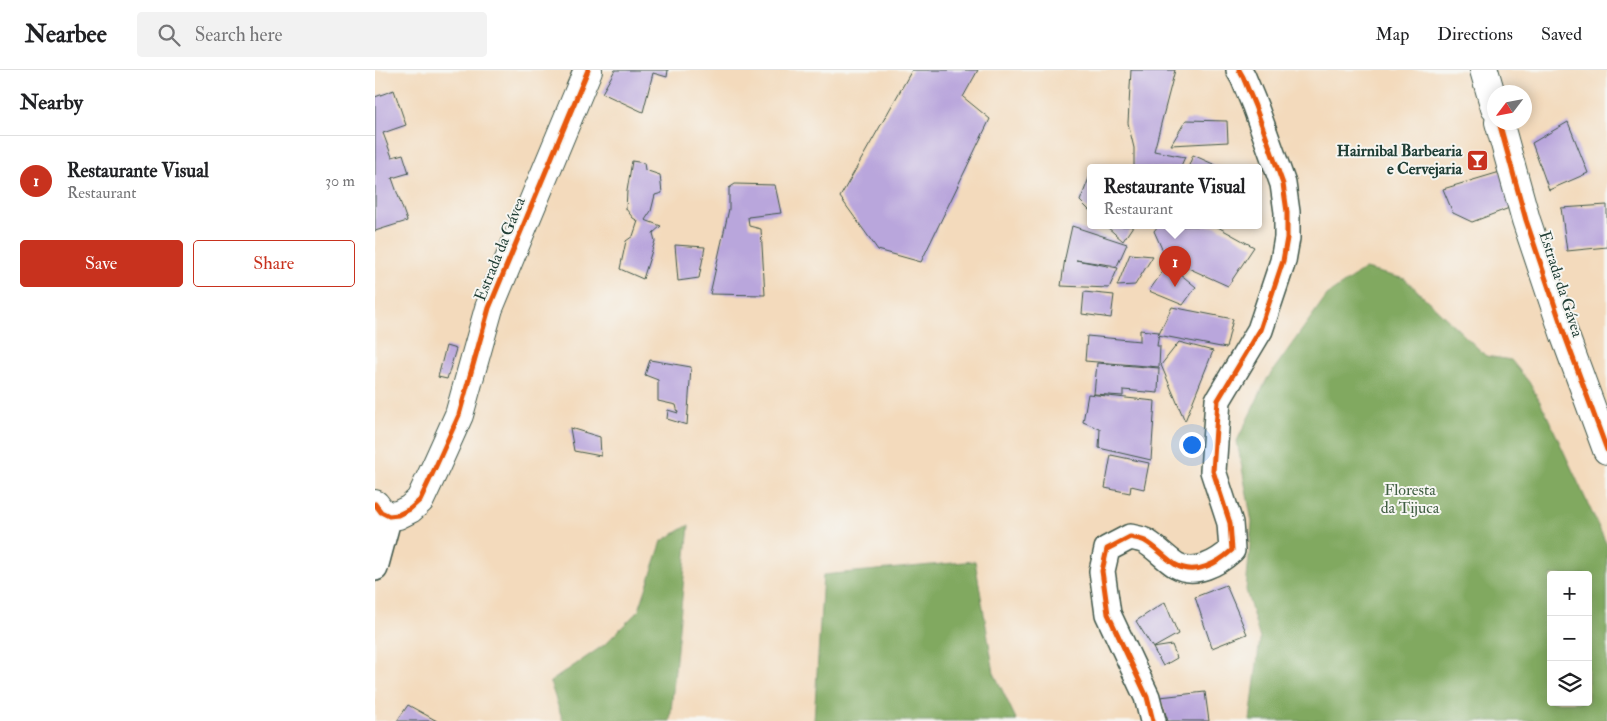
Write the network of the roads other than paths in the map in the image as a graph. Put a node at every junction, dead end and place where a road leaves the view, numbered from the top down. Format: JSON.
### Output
{"nodes":[{"id":1,"x":587,"y":70,"type":"edge"},
{"id":2,"x":1239,"y":70,"type":"edge"},
{"id":3,"x":1484,"y":70,"type":"edge"},
{"id":4,"x":1488,"y":85,"type":"edge"},
{"id":5,"x":1501,"y":130,"type":"edge"},
{"id":6,"x":1607,"y":450,"type":"edge"},
{"id":7,"x":382,"y":510,"type":"edge"},
{"id":8,"x":375,"y":568,"type":"edge"},
{"id":9,"x":1153,"y":721,"type":"edge"}],
"edges":[{"from":1,"to":7,"type":"street","name":"Estrada da Gávea"},
{"from":2,"to":9,"type":"street"},
{"from":3,"to":4,"type":"street"},
{"from":5,"to":6,"type":"street","name":"Estrada da Gávea"},
{"from":7,"to":8,"type":"street"}]}
